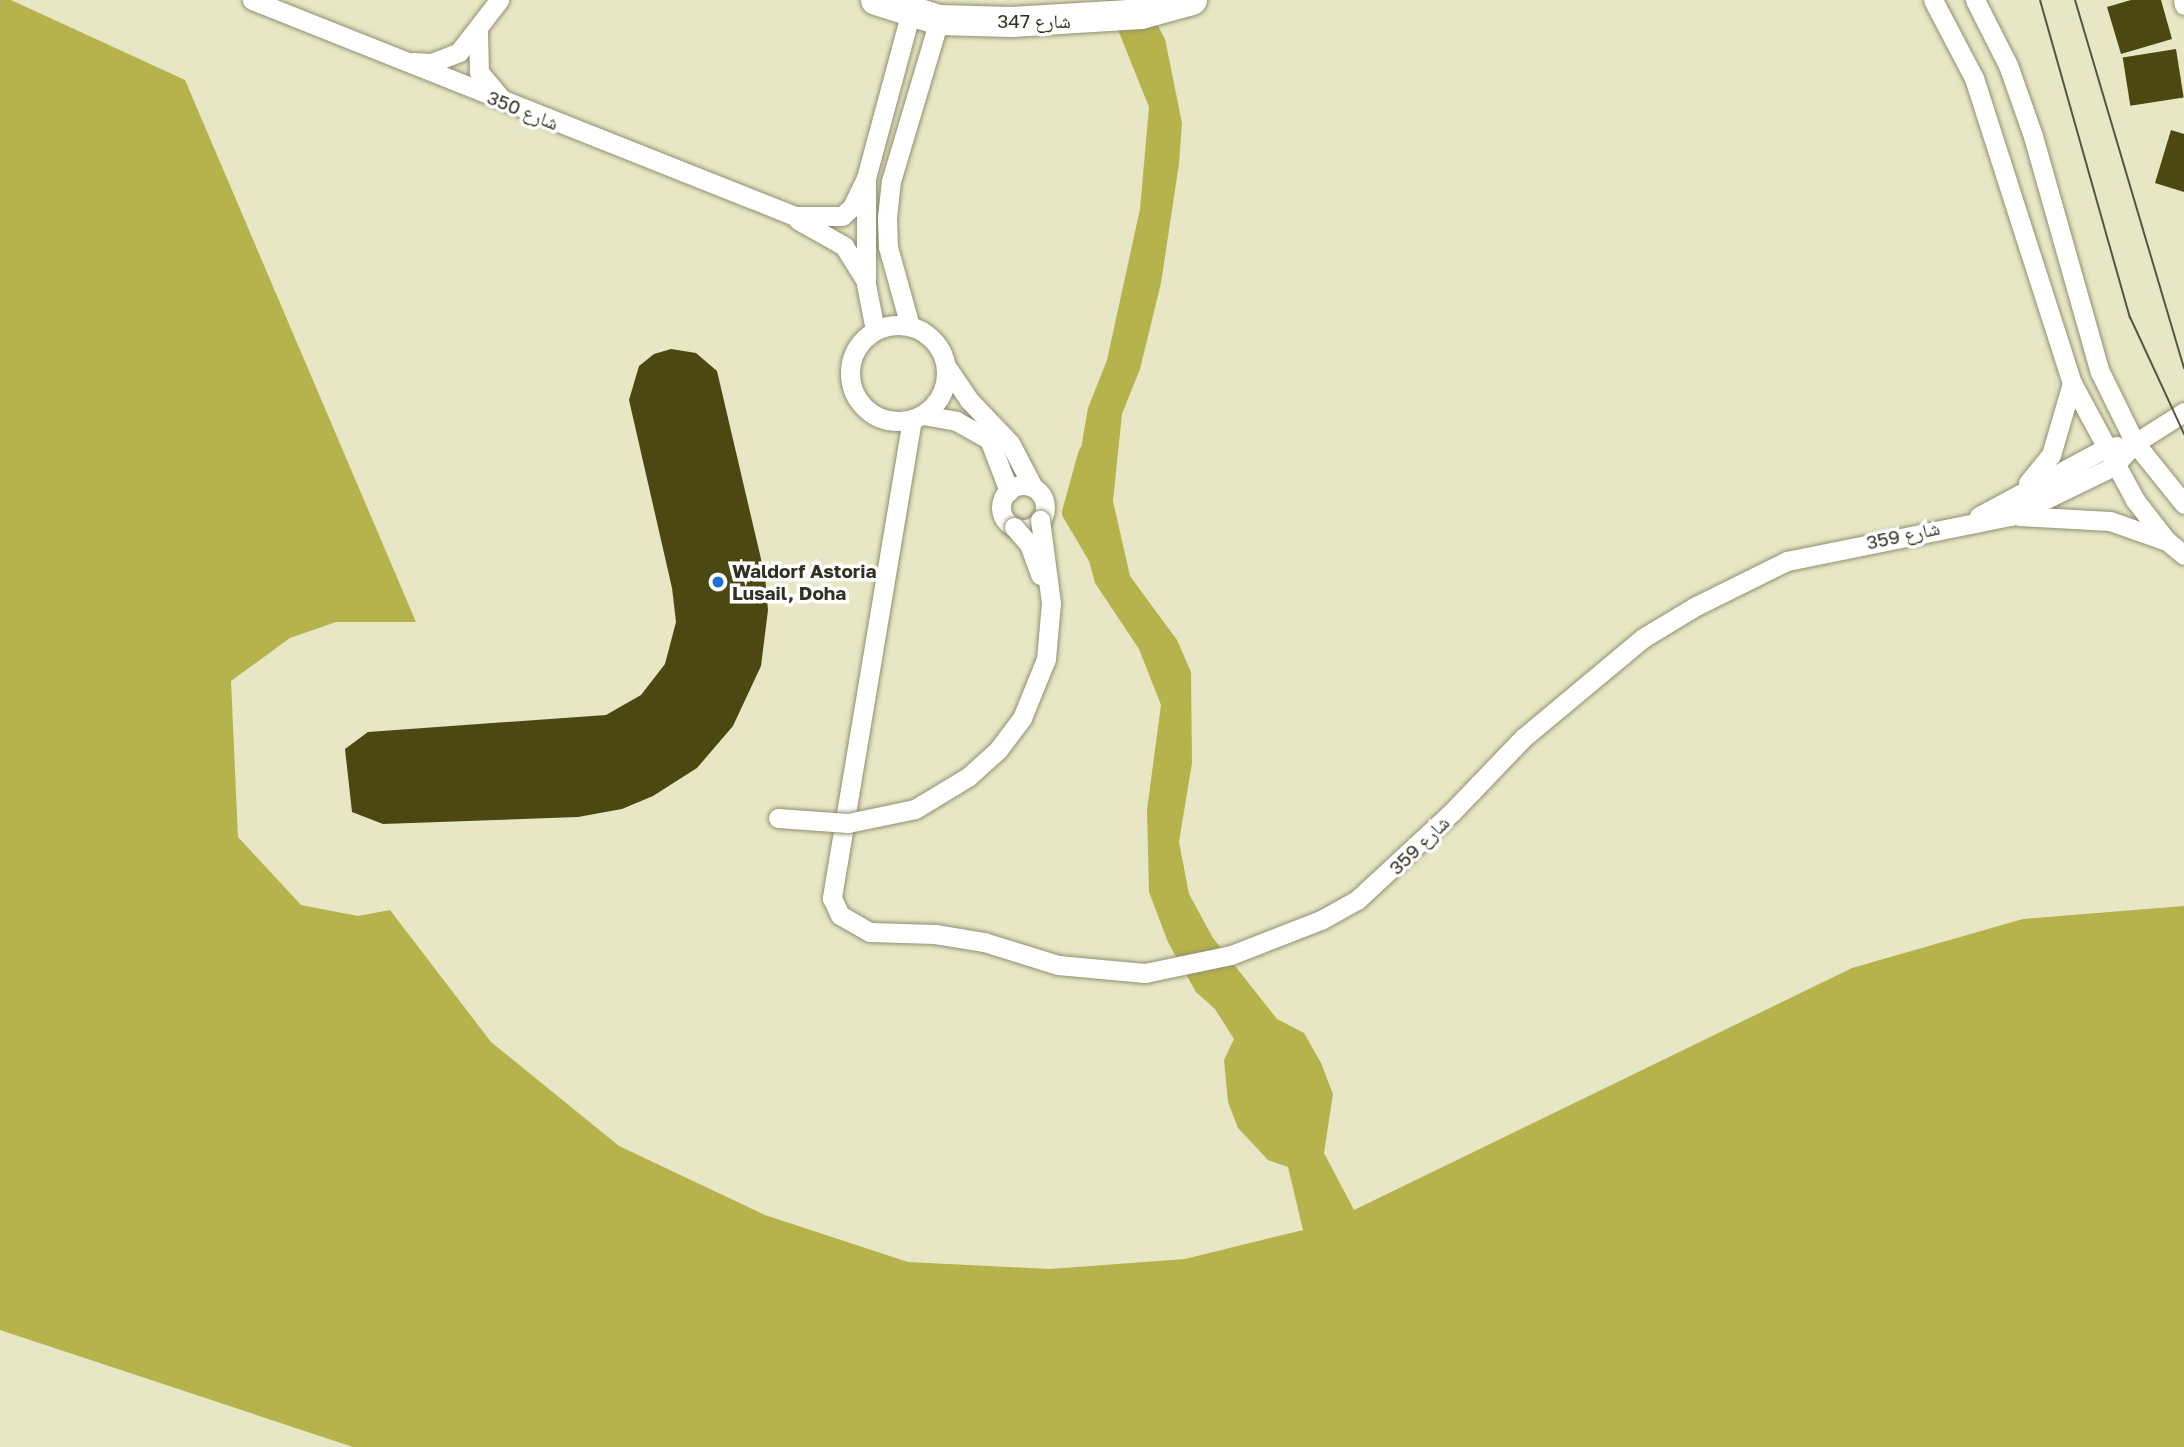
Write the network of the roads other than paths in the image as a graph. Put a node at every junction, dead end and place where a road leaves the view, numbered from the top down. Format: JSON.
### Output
{"nodes":[{"id":1,"x":252,"y":0,"type":"edge"},
{"id":2,"x":499,"y":0,"type":"edge"},
{"id":3,"x":1933,"y":0,"type":"edge"},
{"id":4,"x":1975,"y":0,"type":"edge"},
{"id":5,"x":1184,"y":3,"type":"edge"},
{"id":6,"x":894,"y":4,"type":"edge"},
{"id":7,"x":939,"y":20,"type":"junction"},
{"id":8,"x":478,"y":32,"type":"junction"},
{"id":9,"x":406,"y":62,"type":"junction"},
{"id":10,"x":509,"y":105,"type":"junction"},
{"id":11,"x":866,"y":178,"type":"junction"},
{"id":12,"x":794,"y":216,"type":"junction"},
{"id":13,"x":866,"y":284,"type":"junction"},
{"id":14,"x":910,"y":326,"type":"junction"},
{"id":15,"x":875,"y":330,"type":"junction"},
{"id":16,"x":946,"y":366,"type":"junction"},
{"id":17,"x":2072,"y":383,"type":"junction"},
{"id":18,"x":2184,"y":412,"type":"edge"},
{"id":19,"x":917,"y":417,"type":"junction"},
{"id":20,"x":2135,"y":443,"type":"junction"},
{"id":21,"x":2104,"y":449,"type":"junction"},
{"id":22,"x":2114,"y":466,"type":"junction"},
{"id":23,"x":1034,"y":487,"type":"junction"},
{"id":24,"x":1009,"y":491,"type":"junction"},
{"id":25,"x":2015,"y":495,"type":"junction"},
{"id":26,"x":2184,"y":504,"type":"edge"},
{"id":27,"x":2011,"y":516,"type":"junction"},
{"id":28,"x":1040,"y":520,"type":"junction"},
{"id":29,"x":1971,"y":521,"type":"junction"},
{"id":30,"x":1014,"y":527,"type":"junction"},
{"id":31,"x":2166,"y":540,"type":"junction"},
{"id":32,"x":2184,"y":555,"type":"edge"}],
"edges":[{"from":1,"to":9,"type":"street","name":"شارع 350"},
{"from":2,"to":8,"type":"street"},
{"from":3,"to":17,"type":"street","name":"شارع 359"},
{"from":4,"to":20,"type":"street"},
{"from":5,"to":7,"type":"main road","name":"شارع 347"},
{"from":6,"to":7,"type":"main road","name":"شارع 347"},
{"from":6,"to":11,"type":"street"},
{"from":7,"to":14,"type":"street"},
{"from":8,"to":9,"type":"street"},
{"from":8,"to":10,"type":"street"},
{"from":9,"to":10,"type":"street","name":"شارع 350"},
{"from":10,"to":12,"type":"street","name":"شارع 350"},
{"from":11,"to":12,"type":"street"},
{"from":11,"to":13,"type":"street"},
{"from":12,"to":13,"type":"street"},
{"from":13,"to":15,"type":"street"},
{"from":14,"to":15,"type":"street"},
{"from":14,"to":16,"type":"street"},
{"from":15,"to":19,"type":"street"},
{"from":16,"to":19,"type":"street"},
{"from":16,"to":23,"type":"street"},
{"from":17,"to":21,"type":"street","name":"شارع 359"},
{"from":17,"to":25,"type":"street","name":"شارع 359"},
{"from":18,"to":20,"type":"street"},
{"from":19,"to":24,"type":"street"},
{"from":19,"to":29,"type":"street","name":"شارع 359"},
{"from":20,"to":21,"type":"street","name":"شارع 359"},
{"from":20,"to":22,"type":"street","name":"شارع 359"},
{"from":20,"to":26,"type":"street"},
{"from":21,"to":22,"type":"street","name":"شارع 359"},
{"from":21,"to":25,"type":"street","name":"شارع 359"},
{"from":22,"to":27,"type":"street","name":"شارع 359"},
{"from":22,"to":31,"type":"street","name":"شارع 359"},
{"from":23,"to":24,"type":"street"},
{"from":23,"to":28,"type":"street"},
{"from":24,"to":30,"type":"street"},
{"from":25,"to":29,"type":"street","name":"شارع 359"},
{"from":27,"to":29,"type":"street","name":"شارع 359"},
{"from":27,"to":31,"type":"street","name":"شارع 359"},
{"from":28,"to":30,"type":"street"},
{"from":28,"to":30,"type":"street","bridge":true},
{"from":31,"to":32,"type":"street","name":"شارع 359"}]}
